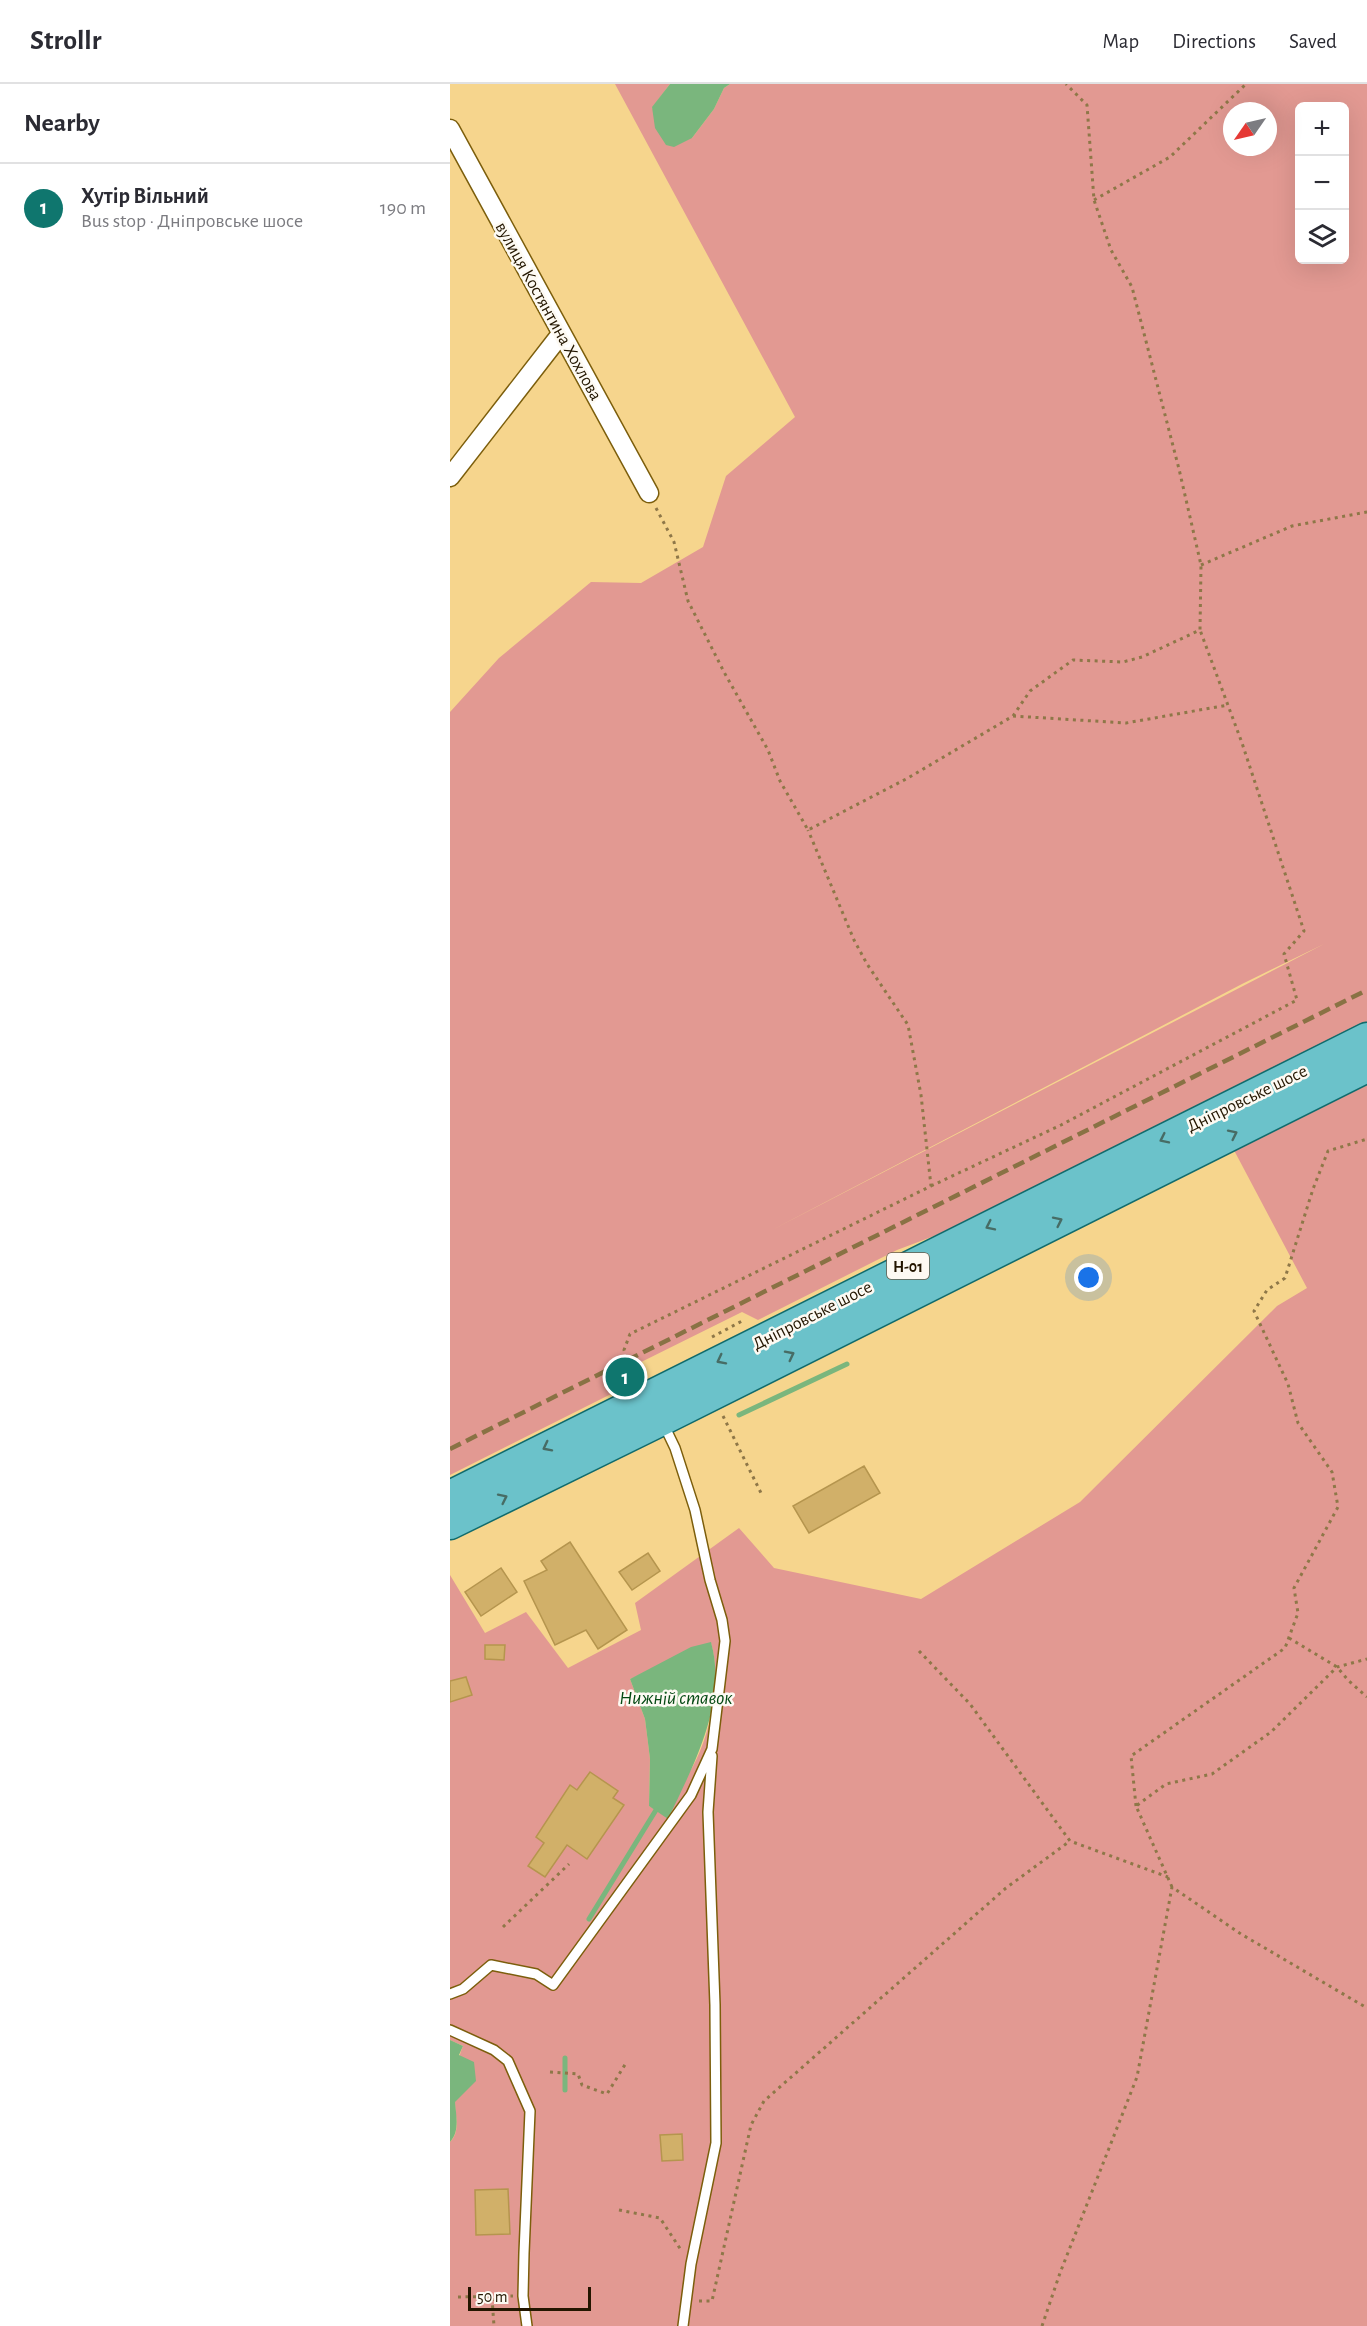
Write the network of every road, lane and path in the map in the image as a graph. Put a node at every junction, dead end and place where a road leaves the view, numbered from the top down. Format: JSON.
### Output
{"nodes":[{"id":1,"x":1066,"y":84,"type":"edge"},
{"id":2,"x":1246,"y":84,"type":"edge"},
{"id":3,"x":450,"y":129,"type":"edge"},
{"id":4,"x":1094,"y":200,"type":"junction"},
{"id":5,"x":561,"y":334,"type":"junction"},
{"id":6,"x":450,"y":477,"type":"edge"},
{"id":7,"x":649,"y":492,"type":"joint"},
{"id":8,"x":1367,"y":512,"type":"edge"},
{"id":9,"x":1201,"y":566,"type":"junction"},
{"id":10,"x":1200,"y":630,"type":"junction"},
{"id":11,"x":1228,"y":705,"type":"junction"},
{"id":12,"x":1013,"y":716,"type":"junction"},
{"id":13,"x":808,"y":830,"type":"junction"},
{"id":14,"x":1367,"y":1038,"type":"edge"},
{"id":15,"x":1367,"y":1067,"type":"edge"},
{"id":16,"x":1367,"y":1139,"type":"edge"},
{"id":17,"x":931,"y":1186,"type":"junction"},
{"id":18,"x":638,"y":1401,"type":"junction"},
{"id":19,"x":723,"y":1416,"type":"dead end"},
{"id":20,"x":662,"y":1420,"type":"junction"},
{"id":21,"x":761,"y":1493,"type":"dead end"},
{"id":22,"x":450,"y":1496,"type":"edge"},
{"id":23,"x":450,"y":1524,"type":"edge"},
{"id":24,"x":1289,"y":1638,"type":"junction"},
{"id":25,"x":919,"y":1651,"type":"dead end"},
{"id":26,"x":1367,"y":1659,"type":"edge"},
{"id":27,"x":1337,"y":1667,"type":"junction"},
{"id":28,"x":1367,"y":1697,"type":"edge"},
{"id":29,"x":712,"y":1749,"type":"junction"},
{"id":30,"x":1136,"y":1806,"type":"junction"},
{"id":31,"x":1070,"y":1841,"type":"junction"},
{"id":32,"x":569,"y":1864,"type":"dead end"},
{"id":33,"x":1168,"y":1877,"type":"junction"},
{"id":34,"x":1172,"y":1887,"type":"junction"},
{"id":35,"x":503,"y":1927,"type":"dead end"},
{"id":36,"x":450,"y":1994,"type":"edge"},
{"id":37,"x":1367,"y":2008,"type":"edge"},
{"id":38,"x":450,"y":2030,"type":"edge"},
{"id":39,"x":626,"y":2063,"type":"dead end"},
{"id":40,"x":550,"y":2072,"type":"dead end"},
{"id":41,"x":619,"y":2210,"type":"dead end"},
{"id":42,"x":691,"y":2264,"type":"junction"},
{"id":43,"x":524,"y":2296,"type":"junction"},
{"id":44,"x":458,"y":2297,"type":"dead end"},
{"id":45,"x":492,"y":2297,"type":"junction"},
{"id":46,"x":687,"y":2301,"type":"junction"},
{"id":47,"x":494,"y":2326,"type":"edge"},
{"id":48,"x":526,"y":2326,"type":"edge"},
{"id":49,"x":683,"y":2326,"type":"edge"},
{"id":50,"x":1042,"y":2326,"type":"edge"}],
"edges":[{"from":1,"to":4,"type":"path"},
{"from":2,"to":4,"type":"path"},
{"from":3,"to":5,"type":"street","name":"вулиця Костянтина Хохлова"},
{"from":4,"to":9,"type":"path"},
{"from":5,"to":6,"type":"street"},
{"from":5,"to":7,"type":"street","name":"вулиця Костянтина Хохлова"},
{"from":7,"to":13,"type":"path"},
{"from":8,"to":9,"type":"path"},
{"from":9,"to":10,"type":"path"},
{"from":10,"to":11,"type":"path"},
{"from":10,"to":12,"type":"path"},
{"from":11,"to":12,"type":"path"},
{"from":11,"to":17,"type":"path"},
{"from":12,"to":13,"type":"path"},
{"from":13,"to":17,"type":"path"},
{"from":14,"to":18,"type":"main road","name":"Дніпровське шосе","number":"Н-01","one_way":true},
{"from":20,"to":15,"type":"main road","name":"Дніпровське шосе","number":"Н-01","one_way":true},
{"from":16,"to":24,"type":"path"},
{"from":17,"to":18,"type":"path"},
{"from":18,"to":22,"type":"main road","name":"Дніпровське шосе","number":"Н-01","one_way":true},
{"from":19,"to":21,"type":"path"},
{"from":23,"to":20,"type":"main road","name":"Дніпровське шосе","number":"Н-01","one_way":true},
{"from":20,"to":29,"type":"lane"},
{"from":24,"to":27,"type":"path"},
{"from":24,"to":30,"type":"path"},
{"from":25,"to":31,"type":"path"},
{"from":26,"to":27,"type":"path"},
{"from":27,"to":28,"type":"path"},
{"from":27,"to":30,"type":"path"},
{"from":29,"to":36,"type":"lane"},
{"from":29,"to":42,"type":"lane"},
{"from":30,"to":33,"type":"path"},
{"from":31,"to":33,"type":"path"},
{"from":31,"to":46,"type":"path"},
{"from":32,"to":35,"type":"path"},
{"from":33,"to":34,"type":"path"},
{"from":34,"to":37,"type":"path"},
{"from":34,"to":50,"type":"path"},
{"from":38,"to":43,"type":"lane"},
{"from":39,"to":40,"type":"path"},
{"from":41,"to":42,"type":"path"},
{"from":42,"to":46,"type":"lane"},
{"from":43,"to":45,"type":"path"},
{"from":43,"to":48,"type":"lane"},
{"from":44,"to":45,"type":"path"},
{"from":45,"to":47,"type":"path"},
{"from":46,"to":49,"type":"lane"}]}
